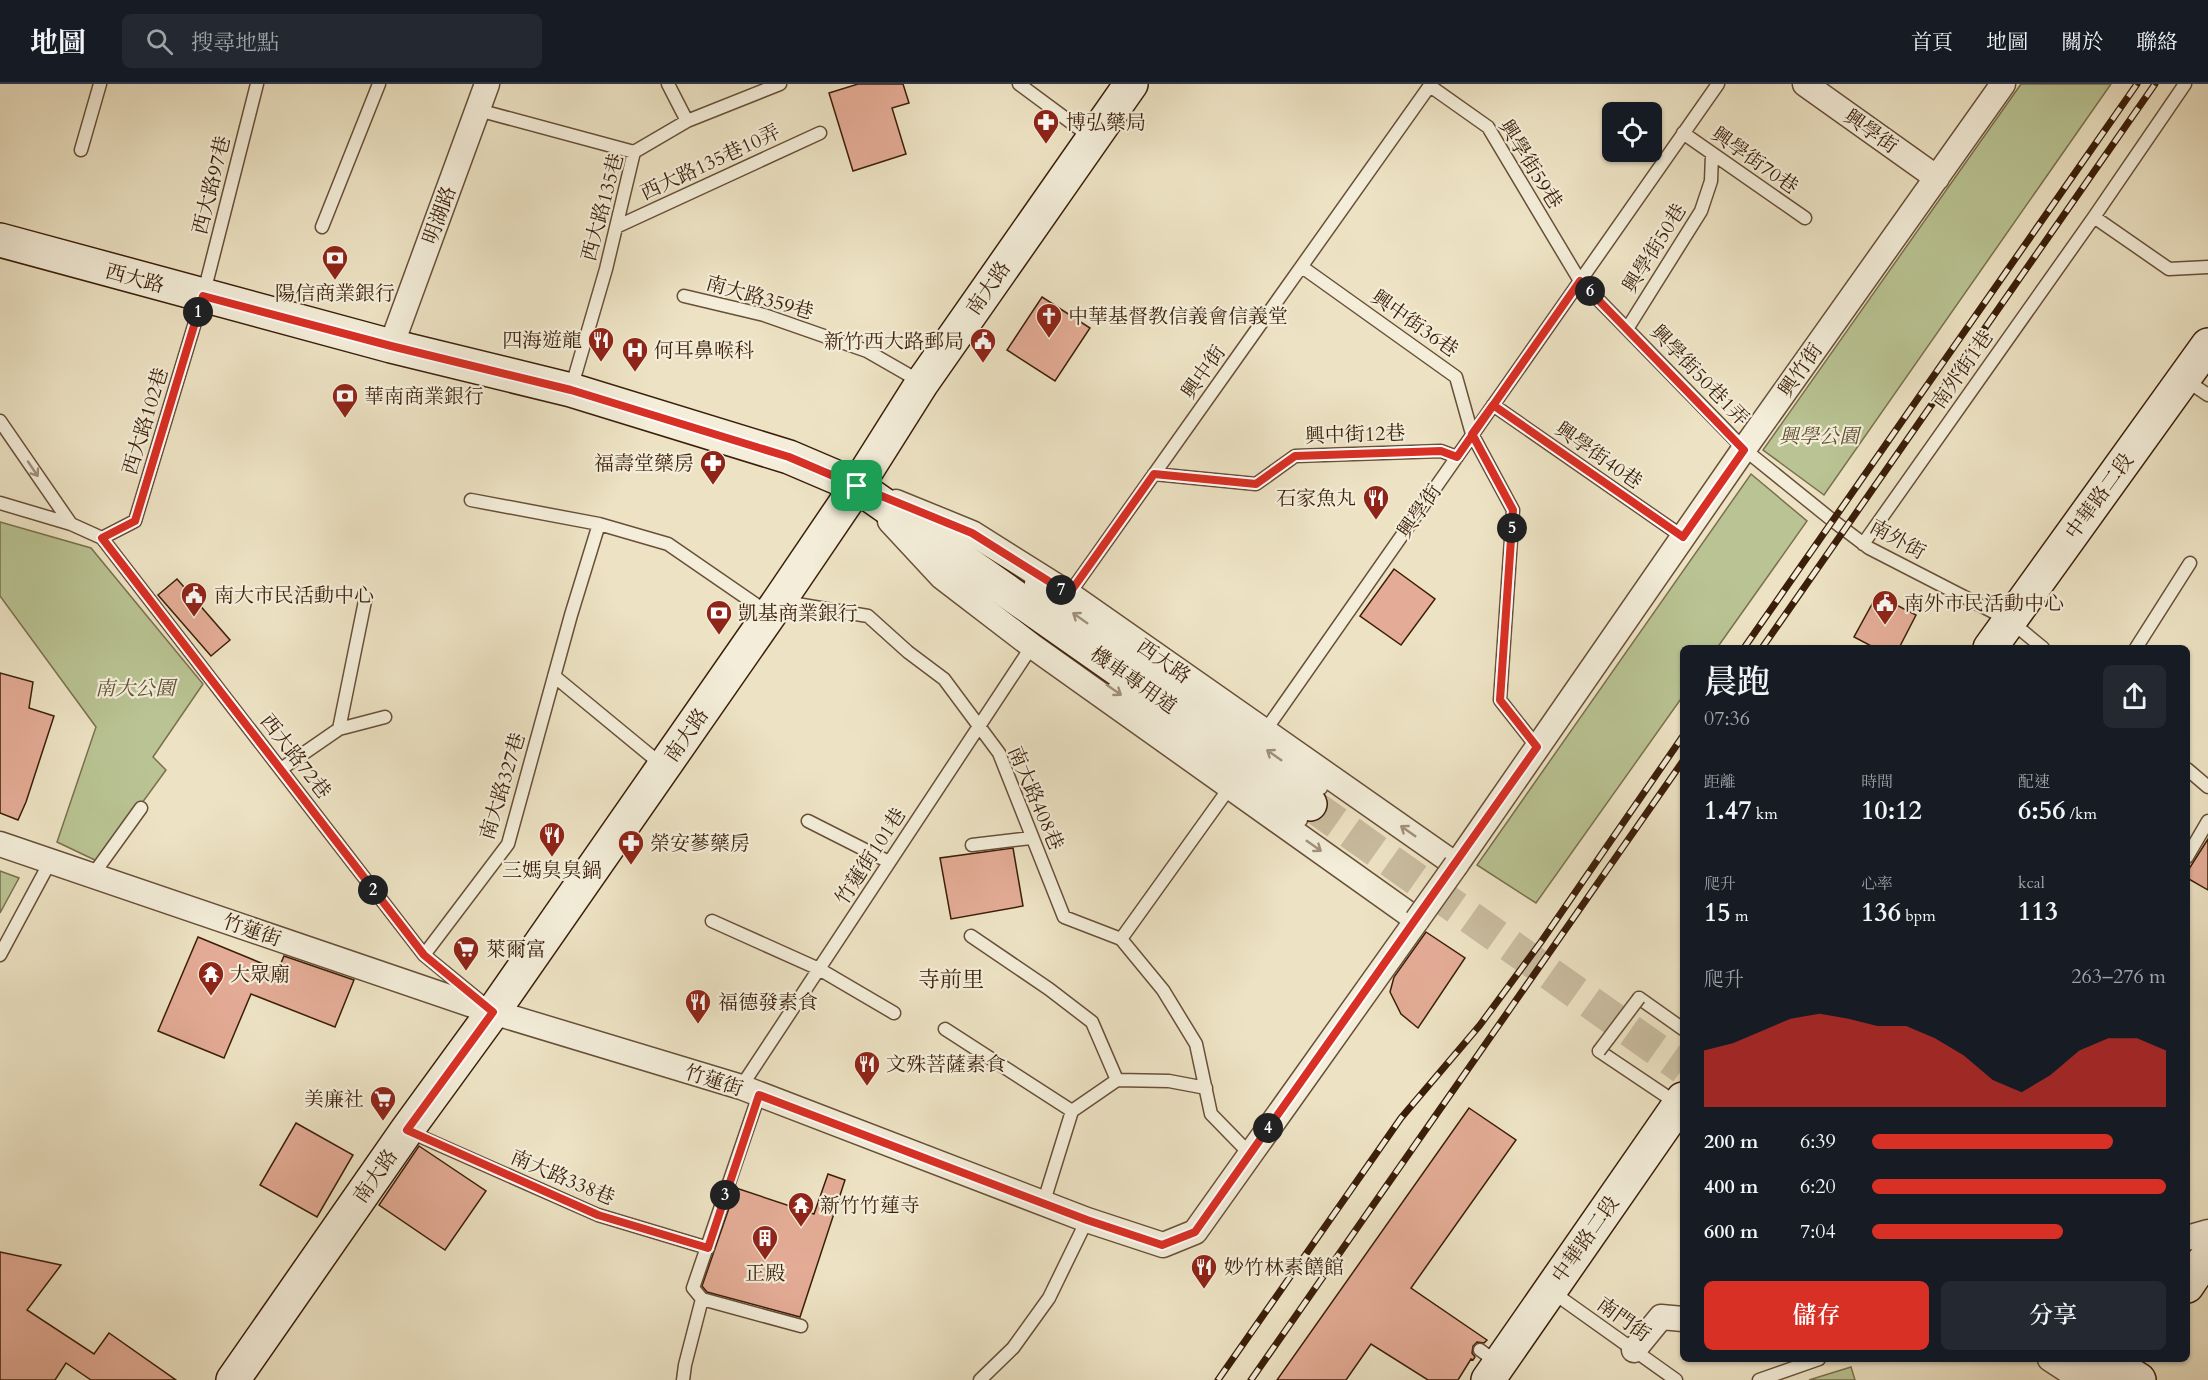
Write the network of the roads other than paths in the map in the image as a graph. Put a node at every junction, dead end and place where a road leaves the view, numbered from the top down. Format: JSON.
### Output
{"nodes":[{"id":1,"x":100,"y":84,"type":"edge"},
{"id":2,"x":257,"y":84,"type":"edge"},
{"id":3,"x":379,"y":84,"type":"edge"},
{"id":4,"x":487,"y":84,"type":"edge"},
{"id":5,"x":668,"y":84,"type":"edge"},
{"id":6,"x":780,"y":84,"type":"edge"},
{"id":7,"x":1019,"y":84,"type":"edge"},
{"id":8,"x":1131,"y":84,"type":"edge"},
{"id":9,"x":1718,"y":84,"type":"edge"},
{"id":10,"x":1804,"y":84,"type":"edge"},
{"id":11,"x":2003,"y":84,"type":"edge"},
{"id":12,"x":2185,"y":84,"type":"edge"},
{"id":13,"x":1431,"y":85,"type":"edge"},
{"id":14,"x":478,"y":110,"type":"junction"},
{"id":15,"x":687,"y":121,"type":"junction"},
{"id":16,"x":820,"y":133,"type":"dead end"},
{"id":17,"x":1683,"y":134,"type":"junction"},
{"id":18,"x":1092,"y":139,"type":"junction"},
{"id":19,"x":81,"y":150,"type":"dead end"},
{"id":20,"x":634,"y":152,"type":"junction"},
{"id":21,"x":1712,"y":155,"type":"junction"},
{"id":22,"x":1937,"y":178,"type":"junction"},
{"id":23,"x":2094,"y":217,"type":"junction"},
{"id":24,"x":1805,"y":218,"type":"dead end"},
{"id":25,"x":616,"y":227,"type":"junction"},
{"id":26,"x":322,"y":228,"type":"dead end"},
{"id":27,"x":0,"y":240,"type":"edge"},
{"id":28,"x":1302,"y":267,"type":"junction"},
{"id":29,"x":2208,"y":267,"type":"edge"},
{"id":30,"x":1580,"y":281,"type":"junction"},
{"id":31,"x":203,"y":296,"type":"junction"},
{"id":32,"x":684,"y":296,"type":"dead end"},
{"id":33,"x":1627,"y":329,"type":"junction"},
{"id":34,"x":2208,"y":345,"type":"edge"},
{"id":35,"x":391,"y":346,"type":"junction"},
{"id":36,"x":922,"y":383,"type":"junction"},
{"id":37,"x":2196,"y":387,"type":"edge"},
{"id":38,"x":571,"y":390,"type":"junction"},
{"id":39,"x":1493,"y":405,"type":"junction"},
{"id":40,"x":0,"y":421,"type":"edge"},
{"id":41,"x":1472,"y":434,"type":"junction"},
{"id":42,"x":1744,"y":450,"type":"junction"},
{"id":43,"x":1457,"y":457,"type":"junction"},
{"id":44,"x":1154,"y":474,"type":"junction"},
{"id":45,"x":857,"y":486,"type":"junction"},
{"id":46,"x":471,"y":500,"type":"dead end"},
{"id":47,"x":0,"y":503,"type":"edge"},
{"id":48,"x":71,"y":524,"type":"junction"},
{"id":49,"x":599,"y":524,"type":"junction"},
{"id":50,"x":972,"y":533,"type":"junction"},
{"id":51,"x":1683,"y":537,"type":"junction"},
{"id":52,"x":102,"y":538,"type":"junction"},
{"id":53,"x":1863,"y":544,"type":"junction"},
{"id":54,"x":2190,"y":563,"type":"dead end"},
{"id":55,"x":942,"y":578,"type":"junction"},
{"id":56,"x":1069,"y":594,"type":"junction"},
{"id":57,"x":366,"y":596,"type":"dead end"},
{"id":58,"x":779,"y":601,"type":"junction"},
{"id":59,"x":2009,"y":620,"type":"junction"},
{"id":60,"x":1992,"y":645,"type":"edge"},
{"id":61,"x":2039,"y":645,"type":"edge"},
{"id":62,"x":2138,"y":645,"type":"edge"},
{"id":63,"x":1032,"y":646,"type":"junction"},
{"id":64,"x":554,"y":676,"type":"junction"},
{"id":65,"x":385,"y":717,"type":"dead end"},
{"id":66,"x":979,"y":727,"type":"junction"},
{"id":67,"x":339,"y":729,"type":"junction"},
{"id":68,"x":1265,"y":731,"type":"junction"},
{"id":69,"x":1537,"y":747,"type":"junction"},
{"id":70,"x":664,"y":766,"type":"junction"},
{"id":71,"x":281,"y":770,"type":"junction"},
{"id":72,"x":2190,"y":771,"type":"edge"},
{"id":73,"x":2207,"y":785,"type":"edge"},
{"id":74,"x":1230,"y":787,"type":"junction"},
{"id":75,"x":1311,"y":804,"type":"junction"},
{"id":76,"x":141,"y":808,"type":"dead end"},
{"id":77,"x":808,"y":821,"type":"dead end"},
{"id":78,"x":2208,"y":821,"type":"edge"},
{"id":79,"x":1031,"y":838,"type":"junction"},
{"id":80,"x":0,"y":844,"type":"edge"},
{"id":81,"x":972,"y":845,"type":"dead end"},
{"id":82,"x":2190,"y":852,"type":"edge"},
{"id":83,"x":50,"y":861,"type":"junction"},
{"id":84,"x":889,"y":862,"type":"junction"},
{"id":85,"x":1456,"y":865,"type":"junction"},
{"id":86,"x":92,"y":876,"type":"junction"},
{"id":87,"x":1417,"y":920,"type":"junction"},
{"id":88,"x":712,"y":921,"type":"dead end"},
{"id":89,"x":971,"y":936,"type":"dead end"},
{"id":90,"x":1121,"y":939,"type":"junction"},
{"id":91,"x":0,"y":955,"type":"edge"},
{"id":92,"x":424,"y":955,"type":"junction"},
{"id":93,"x":819,"y":969,"type":"junction"},
{"id":94,"x":493,"y":1012,"type":"junction"},
{"id":95,"x":894,"y":1014,"type":"dead end"},
{"id":96,"x":1680,"y":1027,"type":"edge"},
{"id":97,"x":945,"y":1029,"type":"dead end"},
{"id":98,"x":1117,"y":1080,"type":"junction"},
{"id":99,"x":1206,"y":1088,"type":"junction"},
{"id":100,"x":750,"y":1091,"type":"junction"},
{"id":101,"x":1680,"y":1102,"type":"edge"},
{"id":102,"x":1680,"y":1106,"type":"edge"},
{"id":103,"x":1072,"y":1111,"type":"junction"},
{"id":104,"x":407,"y":1130,"type":"junction"},
{"id":105,"x":1250,"y":1154,"type":"junction"},
{"id":106,"x":1044,"y":1202,"type":"junction"},
{"id":107,"x":1087,"y":1220,"type":"junction"},
{"id":108,"x":2208,"y":1232,"type":"edge"},
{"id":109,"x":2190,"y":1237,"type":"edge"},
{"id":110,"x":708,"y":1248,"type":"junction"},
{"id":111,"x":2208,"y":1255,"type":"edge"},
{"id":112,"x":2190,"y":1282,"type":"edge"},
{"id":113,"x":1550,"y":1290,"type":"junction"},
{"id":114,"x":702,"y":1299,"type":"junction"},
{"id":115,"x":1680,"y":1319,"type":"edge"},
{"id":116,"x":801,"y":1326,"type":"dead end"},
{"id":117,"x":1634,"y":1350,"type":"junction"},
{"id":118,"x":1811,"y":1362,"type":"edge"},
{"id":119,"x":2055,"y":1362,"type":"edge"},
{"id":120,"x":2098,"y":1362,"type":"edge"},
{"id":121,"x":1489,"y":1364,"type":"edge"},
{"id":122,"x":2124,"y":1367,"type":"edge"},
{"id":123,"x":233,"y":1380,"type":"edge"},
{"id":124,"x":683,"y":1380,"type":"edge"},
{"id":125,"x":980,"y":1380,"type":"edge"},
{"id":126,"x":1676,"y":1380,"type":"edge"},
{"id":127,"x":1760,"y":1380,"type":"edge"}],
"edges":[{"from":1,"to":19,"type":"lane"},
{"from":2,"to":31,"type":"lane","name":"西大路97巷"},
{"from":3,"to":26,"type":"lane"},
{"from":4,"to":14,"type":"street","name":"明湖路"},
{"from":5,"to":15,"type":"lane"},
{"from":6,"to":15,"type":"lane","name":"西大路135巷"},
{"from":7,"to":18,"type":"lane"},
{"from":8,"to":18,"type":"street","name":"南大路"},
{"from":9,"to":17,"type":"lane","name":"興學街"},
{"from":10,"to":22,"type":"street","name":"興學街"},
{"from":11,"to":22,"type":"street","name":"興竹街"},
{"from":12,"to":23,"type":"lane","name":"南外街1巷"},
{"from":13,"to":28,"type":"lane","name":"興中街"},
{"from":13,"to":30,"type":"lane","name":"興學街59巷"},
{"from":14,"to":20,"type":"lane"},
{"from":14,"to":35,"type":"street","name":"明湖路"},
{"from":15,"to":20,"type":"lane","name":"西大路135巷"},
{"from":16,"to":25,"type":"lane","name":"西大路135巷10弄"},
{"from":17,"to":21,"type":"lane","name":"興學街70巷"},
{"from":17,"to":30,"type":"lane","name":"興學街"},
{"from":18,"to":36,"type":"street","name":"南大路"},
{"from":20,"to":25,"type":"lane","name":"西大路135巷"},
{"from":21,"to":24,"type":"lane","name":"興學街70巷"},
{"from":21,"to":33,"type":"lane","name":"興學街50巷"},
{"from":22,"to":42,"type":"street","name":"興竹街"},
{"from":23,"to":29,"type":"lane"},
{"from":23,"to":53,"type":"lane","name":"南外街1巷"},
{"from":25,"to":38,"type":"lane","name":"西大路135巷"},
{"from":27,"to":31,"type":"street","name":"西大路"},
{"from":28,"to":41,"type":"lane","name":"興中街36巷"},
{"from":28,"to":44,"type":"lane","name":"興中街"},
{"from":30,"to":33,"type":"lane","name":"興學街50巷"},
{"from":30,"to":39,"type":"lane","name":"興學街"},
{"from":31,"to":35,"type":"street","name":"西大路"},
{"from":31,"to":52,"type":"lane","name":"西大路102巷"},
{"from":32,"to":36,"type":"lane","name":"南大路359巷"},
{"from":33,"to":42,"type":"lane","name":"興學街50巷1弄"},
{"from":34,"to":37,"type":"street","name":"中華路二段"},
{"from":35,"to":38,"type":"street","name":"西大路"},
{"from":36,"to":45,"type":"street","name":"南大路"},
{"from":37,"to":59,"type":"street","name":"中華路二段"},
{"from":38,"to":45,"type":"street","name":"西大路"},
{"from":39,"to":41,"type":"lane","name":"興學街"},
{"from":39,"to":51,"type":"lane","name":"興學街40巷"},
{"from":40,"to":48,"type":"lane","one_way":true},
{"from":41,"to":43,"type":"lane","name":"興學街"},
{"from":41,"to":69,"type":"lane","name":"興中街36巷"},
{"from":42,"to":51,"type":"street","name":"興竹街"},
{"from":42,"to":53,"type":"lane","name":"南外街"},
{"from":43,"to":44,"type":"lane","name":"興中街12巷"},
{"from":43,"to":68,"type":"lane","name":"興學街"},
{"from":44,"to":56,"type":"lane","name":"興中街"},
{"from":45,"to":50,"type":"street","name":"西大路"},
{"from":45,"to":55,"type":"street","name":"西大路"},
{"from":45,"to":58,"type":"street","name":"南大路"},
{"from":45,"to":75,"type":"street","name":"西大路"},
{"from":46,"to":49,"type":"lane"},
{"from":47,"to":48,"type":"lane","name":"西大路72巷"},
{"from":48,"to":52,"type":"lane","name":"西大路72巷"},
{"from":49,"to":58,"type":"lane"},
{"from":49,"to":64,"type":"lane","name":"南大路327巷"},
{"from":50,"to":56,"type":"street","name":"西大路"},
{"from":75,"to":50,"type":"lane","name":"機車專用道","one_way":true},
{"from":51,"to":69,"type":"street","name":"興竹街"},
{"from":52,"to":71,"type":"lane","name":"西大路72巷"},
{"from":53,"to":59,"type":"lane","name":"南外街"},
{"from":54,"to":62,"type":"lane"},
{"from":55,"to":63,"type":"street","name":"西大路"},
{"from":55,"to":75,"type":"lane","name":"機車專用道","one_way":true},
{"from":56,"to":68,"type":"street","name":"西大路"},
{"from":57,"to":67,"type":"lane"},
{"from":58,"to":66,"type":"lane","name":"南大路408巷"},
{"from":58,"to":70,"type":"street","name":"南大路"},
{"from":59,"to":60,"type":"street","name":"中華路二段"},
{"from":59,"to":61,"type":"lane","name":"南外街"},
{"from":63,"to":66,"type":"lane","name":"竹蓮街101巷"},
{"from":63,"to":74,"type":"street","name":"西大路"},
{"from":64,"to":70,"type":"lane"},
{"from":64,"to":92,"type":"lane","name":"南大路327巷"},
{"from":65,"to":67,"type":"lane"},
{"from":66,"to":79,"type":"lane","name":"南大路408巷"},
{"from":66,"to":84,"type":"lane","name":"竹蓮街101巷"},
{"from":67,"to":71,"type":"lane"},
{"from":85,"to":68,"type":"street","name":"西大路","one_way":true},
{"from":69,"to":85,"type":"street","name":"興竹街"},
{"from":70,"to":94,"type":"street","name":"南大路"},
{"from":71,"to":92,"type":"lane","name":"西大路72巷"},
{"from":72,"to":73,"type":"lane"},
{"from":74,"to":87,"type":"street","name":"西大路","one_way":true},
{"from":74,"to":90,"type":"lane"},
{"from":76,"to":86,"type":"lane"},
{"from":77,"to":84,"type":"lane"},
{"from":78,"to":82,"type":"lane"},
{"from":79,"to":81,"type":"lane"},
{"from":79,"to":90,"type":"lane","name":"南大路408巷"},
{"from":80,"to":83,"type":"street","name":"竹蓮街"},
{"from":83,"to":86,"type":"street","name":"竹蓮街"},
{"from":83,"to":91,"type":"lane"},
{"from":84,"to":93,"type":"lane","name":"竹蓮街101巷"},
{"from":85,"to":87,"type":"street","name":"興竹街","bridge":true},
{"from":86,"to":94,"type":"street","name":"竹蓮街"},
{"from":87,"to":105,"type":"street","name":"竹蓮街"},
{"from":88,"to":93,"type":"lane"},
{"from":89,"to":98,"type":"lane"},
{"from":90,"to":99,"type":"lane"},
{"from":92,"to":94,"type":"lane","name":"西大路72巷"},
{"from":93,"to":95,"type":"lane"},
{"from":93,"to":100,"type":"lane","name":"竹蓮街101巷"},
{"from":94,"to":100,"type":"street","name":"竹蓮街"},
{"from":94,"to":104,"type":"street","name":"南大路"},
{"from":96,"to":101,"type":"lane","bridge":true},
{"from":97,"to":103,"type":"lane"},
{"from":98,"to":99,"type":"lane"},
{"from":98,"to":103,"type":"lane"},
{"from":99,"to":105,"type":"lane"},
{"from":100,"to":106,"type":"street","name":"竹蓮街"},
{"from":100,"to":110,"type":"lane"},
{"from":102,"to":113,"type":"street","name":"中華路二段"},
{"from":103,"to":106,"type":"lane"},
{"from":104,"to":110,"type":"lane","name":"南大路338巷"},
{"from":104,"to":123,"type":"street","name":"南大路"},
{"from":105,"to":107,"type":"street","name":"竹蓮街"},
{"from":106,"to":107,"type":"street","name":"竹蓮街"},
{"from":107,"to":125,"type":"lane"},
{"from":108,"to":109,"type":"street"},
{"from":110,"to":114,"type":"lane"},
{"from":111,"to":112,"type":"street"},
{"from":113,"to":117,"type":"lane","name":"南門街"},
{"from":113,"to":121,"type":"street","name":"中華路二段"},
{"from":114,"to":116,"type":"lane"},
{"from":114,"to":124,"type":"lane"},
{"from":115,"to":117,"type":"street"},
{"from":117,"to":126,"type":"lane","name":"南門街"},
{"from":118,"to":127,"type":"lane"},
{"from":119,"to":122,"type":"street"},
{"from":120,"to":122,"type":"lane"}]}
